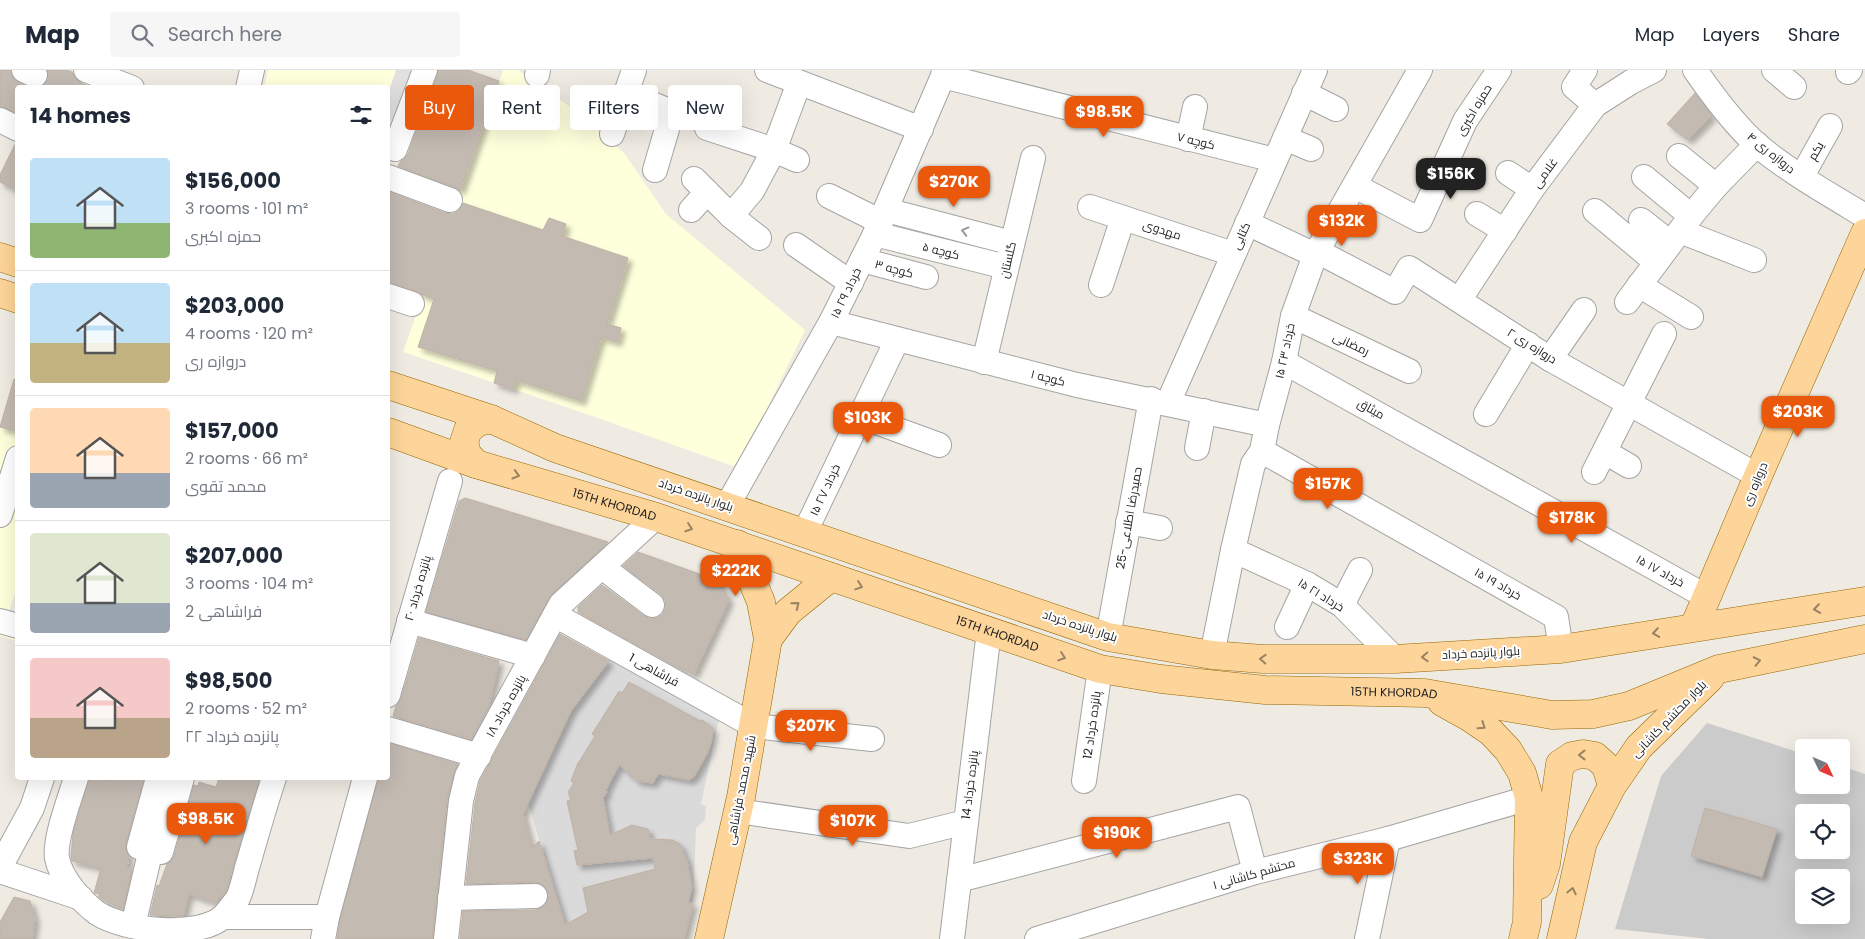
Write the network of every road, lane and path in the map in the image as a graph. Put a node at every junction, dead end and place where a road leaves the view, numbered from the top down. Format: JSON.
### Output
{"nodes":[{"id":1,"x":86,"y":70,"type":"edge"},
{"id":2,"x":252,"y":70,"type":"edge"},
{"id":3,"x":425,"y":70,"type":"edge"},
{"id":4,"x":634,"y":70,"type":"edge"},
{"id":5,"x":1315,"y":70,"type":"edge"},
{"id":6,"x":1420,"y":70,"type":"edge"},
{"id":7,"x":1499,"y":70,"type":"edge"},
{"id":8,"x":1585,"y":70,"type":"edge"},
{"id":9,"x":1654,"y":70,"type":"edge"},
{"id":10,"x":1695,"y":70,"type":"edge"},
{"id":11,"x":1774,"y":70,"type":"edge"},
{"id":12,"x":769,"y":71,"type":"edge"},
{"id":13,"x":944,"y":73,"type":"edge"},
{"id":14,"x":799,"y":83,"type":"junction"},
{"id":15,"x":124,"y":85,"type":"edge"},
{"id":16,"x":249,"y":85,"type":"edge"},
{"id":17,"x":629,"y":85,"type":"edge"},
{"id":18,"x":1794,"y":87,"type":"dead end"},
{"id":19,"x":1304,"y":93,"type":"junction"},
{"id":20,"x":1595,"y":105,"type":"junction"},
{"id":21,"x":658,"y":106,"type":"edge"},
{"id":22,"x":1195,"y":107,"type":"dead end"},
{"id":23,"x":1336,"y":109,"type":"dead end"},
{"id":24,"x":0,"y":120,"type":"edge"},
{"id":25,"x":1830,"y":126,"type":"dead end"},
{"id":26,"x":15,"y":128,"type":"edge"},
{"id":27,"x":921,"y":129,"type":"junction"},
{"id":28,"x":613,"y":130,"type":"edge"},
{"id":29,"x":713,"y":130,"type":"edge"},
{"id":30,"x":612,"y":134,"type":"dead end"},
{"id":31,"x":1284,"y":138,"type":"junction"},
{"id":32,"x":1188,"y":139,"type":"junction"},
{"id":33,"x":1756,"y":144,"type":"junction"},
{"id":34,"x":390,"y":147,"type":"edge"},
{"id":35,"x":1311,"y":149,"type":"dead end"},
{"id":36,"x":774,"y":150,"type":"junction"},
{"id":37,"x":1679,"y":156,"type":"dead end"},
{"id":38,"x":1033,"y":158,"type":"dead end"},
{"id":39,"x":797,"y":160,"type":"dead end"},
{"id":40,"x":1274,"y":160,"type":"junction"},
{"id":41,"x":656,"y":170,"type":"dead end"},
{"id":42,"x":1508,"y":172,"type":"dead end"},
{"id":43,"x":1802,"y":176,"type":"junction"},
{"id":44,"x":1644,"y":177,"type":"dead end"},
{"id":45,"x":390,"y":178,"type":"edge"},
{"id":46,"x":1355,"y":186,"type":"junction"},
{"id":47,"x":1716,"y":186,"type":"junction"},
{"id":48,"x":1532,"y":189,"type":"junction"},
{"id":49,"x":829,"y":196,"type":"dead end"},
{"id":50,"x":450,"y":200,"type":"dead end"},
{"id":51,"x":1090,"y":207,"type":"dead end"},
{"id":52,"x":691,"y":210,"type":"dead end"},
{"id":53,"x":1595,"y":211,"type":"dead end"},
{"id":54,"x":1477,"y":214,"type":"dead end"},
{"id":55,"x":731,"y":216,"type":"junction"},
{"id":56,"x":1865,"y":216,"type":"edge"},
{"id":57,"x":1123,"y":218,"type":"junction"},
{"id":58,"x":1642,"y":220,"type":"dead end"},
{"id":59,"x":881,"y":222,"type":"junction"},
{"id":60,"x":1247,"y":223,"type":"junction"},
{"id":61,"x":1680,"y":230,"type":"junction"},
{"id":62,"x":1505,"y":231,"type":"junction"},
{"id":63,"x":1865,"y":233,"type":"edge"},
{"id":64,"x":759,"y":238,"type":"dead end"},
{"id":65,"x":1012,"y":243,"type":"junction"},
{"id":66,"x":796,"y":245,"type":"dead end"},
{"id":67,"x":1316,"y":253,"type":"junction"},
{"id":68,"x":1233,"y":254,"type":"junction"},
{"id":69,"x":0,"y":257,"type":"edge"},
{"id":70,"x":862,"y":260,"type":"junction"},
{"id":71,"x":1754,"y":260,"type":"dead end"},
{"id":72,"x":15,"y":262,"type":"edge"},
{"id":73,"x":1656,"y":262,"type":"junction"},
{"id":74,"x":1006,"y":267,"type":"junction"},
{"id":75,"x":926,"y":277,"type":"dead end"},
{"id":76,"x":851,"y":283,"type":"junction"},
{"id":77,"x":1101,"y":285,"type":"dead end"},
{"id":78,"x":0,"y":293,"type":"edge"},
{"id":79,"x":390,"y":297,"type":"edge"},
{"id":80,"x":15,"y":299,"type":"edge"},
{"id":81,"x":1460,"y":299,"type":"junction"},
{"id":82,"x":412,"y":304,"type":"dead end"},
{"id":83,"x":1584,"y":310,"type":"dead end"},
{"id":84,"x":1293,"y":316,"type":"junction"},
{"id":85,"x":1691,"y":317,"type":"dead end"},
{"id":86,"x":831,"y":322,"type":"junction"},
{"id":87,"x":1664,"y":334,"type":"dead end"},
{"id":88,"x":897,"y":340,"type":"junction"},
{"id":89,"x":1528,"y":344,"type":"junction"},
{"id":90,"x":1550,"y":359,"type":"junction"},
{"id":91,"x":984,"y":362,"type":"junction"},
{"id":92,"x":1284,"y":362,"type":"junction"},
{"id":93,"x":1409,"y":371,"type":"dead end"},
{"id":94,"x":390,"y":387,"type":"edge"},
{"id":95,"x":432,"y":400,"type":"junction"},
{"id":96,"x":1159,"y":401,"type":"junction"},
{"id":97,"x":1630,"y":404,"type":"junction"},
{"id":98,"x":1204,"y":411,"type":"junction"},
{"id":99,"x":1486,"y":414,"type":"dead end"},
{"id":100,"x":860,"y":416,"type":"junction"},
{"id":101,"x":491,"y":419,"type":"junction"},
{"id":102,"x":1267,"y":425,"type":"junction"},
{"id":103,"x":390,"y":433,"type":"edge"},
{"id":104,"x":423,"y":444,"type":"junction"},
{"id":105,"x":939,"y":445,"type":"dead end"},
{"id":106,"x":1197,"y":448,"type":"dead end"},
{"id":107,"x":1262,"y":451,"type":"junction"},
{"id":108,"x":1457,"y":457,"type":"joint"},
{"id":109,"x":476,"y":464,"type":"junction"},
{"id":110,"x":1629,"y":466,"type":"dead end"},
{"id":111,"x":15,"y":468,"type":"edge"},
{"id":112,"x":1758,"y":476,"type":"junction"},
{"id":113,"x":450,"y":482,"type":"dead end"},
{"id":114,"x":727,"y":506,"type":"junction"},
{"id":115,"x":0,"y":515,"type":"edge"},
{"id":116,"x":656,"y":517,"type":"junction"},
{"id":117,"x":1128,"y":522,"type":"junction"},
{"id":118,"x":1160,"y":528,"type":"dead end"},
{"id":119,"x":805,"y":532,"type":"junction"},
{"id":120,"x":737,"y":544,"type":"junction"},
{"id":121,"x":1233,"y":550,"type":"junction"},
{"id":122,"x":602,"y":567,"type":"junction"},
{"id":123,"x":1360,"y":570,"type":"dead end"},
{"id":124,"x":831,"y":577,"type":"junction"},
{"id":125,"x":1307,"y":584,"type":"junction"},
{"id":126,"x":1707,"y":597,"type":"junction"},
{"id":127,"x":1865,"y":601,"type":"edge"},
{"id":128,"x":652,"y":605,"type":"dead end"},
{"id":129,"x":1342,"y":605,"type":"junction"},
{"id":130,"x":555,"y":615,"type":"junction"},
{"id":131,"x":0,"y":621,"type":"edge"},
{"id":132,"x":409,"y":621,"type":"junction"},
{"id":133,"x":15,"y":625,"type":"edge"},
{"id":134,"x":1286,"y":627,"type":"dead end"},
{"id":135,"x":1694,"y":627,"type":"junction"},
{"id":136,"x":989,"y":631,"type":"junction"},
{"id":137,"x":1108,"y":637,"type":"junction"},
{"id":138,"x":768,"y":639,"type":"junction"},
{"id":139,"x":1865,"y":639,"type":"edge"},
{"id":140,"x":1561,"y":649,"type":"junction"},
{"id":141,"x":1212,"y":654,"type":"junction"},
{"id":142,"x":533,"y":656,"type":"junction"},
{"id":143,"x":1395,"y":658,"type":"junction"},
{"id":144,"x":1719,"y":669,"type":"junction"},
{"id":145,"x":1100,"y":670,"type":"junction"},
{"id":146,"x":390,"y":688,"type":"edge"},
{"id":147,"x":1425,"y":692,"type":"junction"},
{"id":148,"x":754,"y":726,"type":"junction"},
{"id":149,"x":390,"y":730,"type":"edge"},
{"id":150,"x":872,"y":739,"type":"dead end"},
{"id":151,"x":479,"y":756,"type":"junction"},
{"id":152,"x":41,"y":780,"type":"edge"},
{"id":153,"x":75,"y":780,"type":"edge"},
{"id":154,"x":157,"y":780,"type":"edge"},
{"id":155,"x":181,"y":780,"type":"edge"},
{"id":156,"x":273,"y":780,"type":"edge"},
{"id":157,"x":364,"y":780,"type":"edge"},
{"id":158,"x":1084,"y":781,"type":"dead end"},
{"id":159,"x":1612,"y":786,"type":"junction"},
{"id":160,"x":1529,"y":798,"type":"junction"},
{"id":161,"x":738,"y":811,"type":"junction"},
{"id":162,"x":966,"y":822,"type":"junction"},
{"id":163,"x":1388,"y":839,"type":"junction"},
{"id":164,"x":151,"y":849,"type":"junction"},
{"id":165,"x":0,"y":867,"type":"edge"},
{"id":166,"x":0,"y":872,"type":"edge"},
{"id":167,"x":1255,"y":872,"type":"junction"},
{"id":168,"x":959,"y":880,"type":"junction"},
{"id":169,"x":535,"y":896,"type":"dead end"},
{"id":170,"x":81,"y":898,"type":"junction"},
{"id":171,"x":450,"y":898,"type":"junction"},
{"id":172,"x":222,"y":917,"type":"junction"},
{"id":173,"x":133,"y":926,"type":"junction"},
{"id":174,"x":325,"y":928,"type":"edge"},
{"id":175,"x":1525,"y":930,"type":"edge"},
{"id":176,"x":1044,"y":938,"type":"edge"},
{"id":177,"x":446,"y":939,"type":"edge"},
{"id":178,"x":709,"y":939,"type":"edge"},
{"id":179,"x":952,"y":939,"type":"edge"},
{"id":180,"x":1366,"y":939,"type":"edge"},
{"id":181,"x":1561,"y":939,"type":"edge"}],
"edges":[{"from":1,"to":15,"type":"street"},
{"from":2,"to":16,"type":"street"},
{"from":3,"to":34,"type":"street"},
{"from":4,"to":17,"type":"street"},
{"from":5,"to":19,"type":"street","name":"کتابی"},
{"from":6,"to":46,"type":"street","name":"۱۵ خرداد ۲۳"},
{"from":7,"to":46,"type":"street","name":"حمزه اکبری"},
{"from":8,"to":20,"type":"street"},
{"from":9,"to":20,"type":"street","name":"غلامی"},
{"from":10,"to":33,"type":"street","name":"دروازه ری ۴"},
{"from":11,"to":18,"type":"street"},
{"from":12,"to":14,"type":"street"},
{"from":13,"to":27,"type":"street","name":"۱۵ خرداد ۲۹"},
{"from":13,"to":32,"type":"street","name":"کوچه ۷"},
{"from":14,"to":27,"type":"street"},
{"from":14,"to":36,"type":"street"},
{"from":19,"to":23,"type":"street"},
{"from":19,"to":31,"type":"street","name":"کتابی"},
{"from":20,"to":48,"type":"street","name":"غلامی"},
{"from":21,"to":41,"type":"street"},
{"from":22,"to":32,"type":"street"},
{"from":24,"to":26,"type":"street"},
{"from":25,"to":43,"type":"street","name":"یکم"},
{"from":27,"to":59,"type":"street","name":"۱۵ خرداد ۲۹"},
{"from":28,"to":30,"type":"street"},
{"from":29,"to":36,"type":"street"},
{"from":31,"to":35,"type":"street"},
{"from":31,"to":40,"type":"street","name":"کتابی"},
{"from":32,"to":40,"type":"street","name":"کوچه ۷"},
{"from":33,"to":43,"type":"street","name":"دروازه ری ۴"},
{"from":33,"to":47,"type":"street"},
{"from":36,"to":39,"type":"street"},
{"from":36,"to":55,"type":"street"},
{"from":37,"to":47,"type":"street"},
{"from":38,"to":65,"type":"street","name":"گلستان"},
{"from":40,"to":60,"type":"street","name":"کتابی"},
{"from":42,"to":48,"type":"street"},
{"from":43,"to":56,"type":"street","name":"دروازه ری ۴"},
{"from":44,"to":61,"type":"street"},
{"from":45,"to":50,"type":"street"},
{"from":46,"to":67,"type":"street","name":"۱۵ خرداد ۲۳"},
{"from":47,"to":61,"type":"street"},
{"from":48,"to":62,"type":"street","name":"غلامی"},
{"from":49,"to":59,"type":"street"},
{"from":51,"to":57,"type":"street","name":"مهدوی"},
{"from":52,"to":55,"type":"street"},
{"from":53,"to":73,"type":"street"},
{"from":54,"to":62,"type":"street"},
{"from":55,"to":64,"type":"street"},
{"from":57,"to":68,"type":"street","name":"مهدوی"},
{"from":57,"to":77,"type":"street"},
{"from":58,"to":61,"type":"street"},
{"from":65,"to":59,"type":"street","name":"کوچه ۵","one_way":true},
{"from":59,"to":70,"type":"street","name":"۱۵ خرداد ۲۹"},
{"from":59,"to":74,"type":"street","name":"کوچه ۵"},
{"from":60,"to":67,"type":"street"},
{"from":60,"to":68,"type":"street","name":"کتابی"},
{"from":61,"to":71,"type":"street"},
{"from":61,"to":73,"type":"street"},
{"from":62,"to":81,"type":"street","name":"غلامی"},
{"from":63,"to":112,"type":"main road","name":"دروازه ری"},
{"from":65,"to":74,"type":"street","name":"گلستان"},
{"from":66,"to":76,"type":"street"},
{"from":67,"to":81,"type":"street","name":"دروازه ری ۲"},
{"from":67,"to":84,"type":"street","name":"۱۵ خرداد ۲۳"},
{"from":68,"to":96,"type":"street","name":"کتابی"},
{"from":69,"to":72,"type":"main road"},
{"from":70,"to":75,"type":"street","name":"کوچه ۳"},
{"from":70,"to":76,"type":"street","name":"۱۵ خرداد ۲۹"},
{"from":73,"to":85,"type":"street"},
{"from":74,"to":91,"type":"street","name":"گلستان"},
{"from":76,"to":86,"type":"street","name":"۱۵ خرداد ۲۹"},
{"from":78,"to":80,"type":"main road"},
{"from":79,"to":82,"type":"street"},
{"from":81,"to":89,"type":"street","name":"دروازه ری ۲"},
{"from":83,"to":90,"type":"street"},
{"from":84,"to":92,"type":"street","name":"۱۵ خرداد ۲۳"},
{"from":84,"to":93,"type":"street","name":"رمضانی"},
{"from":86,"to":88,"type":"street","name":"کوچه ۱"},
{"from":86,"to":114,"type":"street","name":"۱۵ خرداد ۲۹"},
{"from":87,"to":97,"type":"street"},
{"from":88,"to":91,"type":"street","name":"کوچه ۱"},
{"from":88,"to":100,"type":"street","name":"۱۵ خرداد ۲۷"},
{"from":89,"to":90,"type":"street","name":"دروازه ری ۲"},
{"from":89,"to":99,"type":"street"},
{"from":90,"to":97,"type":"street","name":"دروازه ری ۲"},
{"from":91,"to":96,"type":"street","name":"کوچه ۱"},
{"from":92,"to":102,"type":"street","name":"۱۵ خرداد ۲۳"},
{"from":92,"to":108,"type":"street","name":"میثاق"},
{"from":94,"to":95,"type":"main road","name":"بلوار پانزده خرداد"},
{"from":95,"to":101,"type":"main road","name":"بلوار پانزده خرداد"},
{"from":95,"to":104,"type":"main road"},
{"from":96,"to":98,"type":"street","name":"کوچه ۱"},
{"from":96,"to":117,"type":"street","name":"حمیدرضا اطلاعی-25"},
{"from":97,"to":110,"type":"street"},
{"from":97,"to":112,"type":"street","name":"دروازه ری ۲"},
{"from":98,"to":102,"type":"street","name":"کوچه ۱"},
{"from":98,"to":106,"type":"street"},
{"from":100,"to":105,"type":"street"},
{"from":100,"to":119,"type":"street","name":"۱۵ خرداد ۲۷"},
{"from":101,"to":109,"type":"main road"},
{"from":101,"to":114,"type":"main road","name":"بلوار پانزده خرداد"},
{"from":102,"to":107,"type":"street","name":"۱۵ خرداد ۲۳"},
{"from":103,"to":104,"type":"main road","name":"15TH KHORDAD"},
{"from":104,"to":109,"type":"main road","name":"15TH KHORDAD"},
{"from":107,"to":121,"type":"street","name":"۱۵ خرداد ۲۳"},
{"from":107,"to":140,"type":"street","name":"۱۵ خرداد ۱۹"},
{"from":108,"to":126,"type":"street","name":"۱۵ خرداد ۱۷"},
{"from":109,"to":116,"type":"main road","name":"15TH KHORDAD","one_way":true},
{"from":111,"to":115,"type":"street"},
{"from":112,"to":126,"type":"main road","name":"دروازه ری"},
{"from":113,"to":132,"type":"street","name":"پانزده خرداد ۲۰"},
{"from":114,"to":119,"type":"main road","name":"بلوار پانزده خرداد"},
{"from":116,"to":120,"type":"main road","name":"15TH KHORDAD","one_way":true},
{"from":116,"to":122,"type":"street","name":"پانزده خرداد ۱۸"},
{"from":117,"to":118,"type":"street"},
{"from":117,"to":137,"type":"street","name":"حمیدرضا اطلاعی-25"},
{"from":119,"to":137,"type":"main road","name":"بلوار پانزده خرداد"},
{"from":120,"to":124,"type":"main road","name":"15TH KHORDAD"},
{"from":120,"to":138,"type":"main road"},
{"from":121,"to":125,"type":"street","name":"۱۵ خرداد ۲۱"},
{"from":121,"to":141,"type":"street","name":"۱۵ خرداد ۲۳"},
{"from":122,"to":128,"type":"street"},
{"from":122,"to":130,"type":"street","name":"پانزده خرداد ۱۸"},
{"from":123,"to":129,"type":"street"},
{"from":124,"to":136,"type":"main road","name":"15TH KHORDAD","one_way":true},
{"from":138,"to":124,"type":"main road","one_way":true},
{"from":125,"to":129,"type":"street","name":"۱۵ خرداد ۲۱"},
{"from":125,"to":134,"type":"street"},
{"from":126,"to":135,"type":"main road","name":"دروازه ری"},
{"from":127,"to":135,"type":"main road","name":"بلوار پانزده خرداد","one_way":true},
{"from":129,"to":143,"type":"street","name":"۱۵ خرداد ۲۱"},
{"from":130,"to":142,"type":"street","name":"پانزده خرداد ۱۸"},
{"from":130,"to":148,"type":"street","name":"فراشاهی 1"},
{"from":131,"to":133,"type":"street"},
{"from":132,"to":142,"type":"street"},
{"from":132,"to":146,"type":"street","name":"پانزده خرداد ۲۰"},
{"from":135,"to":140,"type":"main road","name":"بلوار پانزده خرداد","one_way":true},
{"from":136,"to":145,"type":"main road","name":"15TH KHORDAD","one_way":true},
{"from":136,"to":162,"type":"street","name":"پانزده خرداد 14"},
{"from":137,"to":141,"type":"main road","name":"بلوار پانزده خرداد"},
{"from":138,"to":148,"type":"main road","name":"شهید محمد فراشاهی"},
{"from":144,"to":139,"type":"main road","one_way":true},
{"from":140,"to":143,"type":"main road","name":"بلوار پانزده خرداد","one_way":true},
{"from":143,"to":141,"type":"main road","name":"بلوار پانزده خرداد","one_way":true},
{"from":142,"to":151,"type":"street","name":"پانزده خرداد ۱۸"},
{"from":144,"to":147,"type":"main road"},
{"from":144,"to":159,"type":"main road","name":"بلوار محتشم کاشانی"},
{"from":145,"to":147,"type":"main road","name":"15TH KHORDAD"},
{"from":145,"to":158,"type":"street","name":"پانزده خرداد 12"},
{"from":147,"to":160,"type":"main road","one_way":true},
{"from":148,"to":150,"type":"street"},
{"from":148,"to":161,"type":"main road","name":"شهید محمد فراشاهی"},
{"from":149,"to":151,"type":"street"},
{"from":151,"to":171,"type":"street","name":"پانزده خرداد ۱۸"},
{"from":152,"to":165,"type":"street"},
{"from":153,"to":170,"type":"street"},
{"from":154,"to":164,"type":"street"},
{"from":155,"to":164,"type":"street"},
{"from":156,"to":172,"type":"street"},
{"from":157,"to":174,"type":"street"},
{"from":159,"to":175,"type":"main road","one_way":true},
{"from":181,"to":159,"type":"main road","name":"بلوار محتشم کاشانی","one_way":true},
{"from":160,"to":163,"type":"street","name":"محتشم کاشانی ۱"},
{"from":160,"to":175,"type":"main road"},
{"from":161,"to":162,"type":"street"},
{"from":161,"to":178,"type":"main road","name":"شهید محمد فراشاهی"},
{"from":162,"to":168,"type":"street","name":"پانزده خرداد 14"},
{"from":163,"to":167,"type":"street","name":"محتشم کاشانی ۱"},
{"from":163,"to":180,"type":"street"},
{"from":164,"to":173,"type":"street"},
{"from":166,"to":170,"type":"street"},
{"from":167,"to":168,"type":"street"},
{"from":167,"to":176,"type":"street","name":"محتشم کاشانی ۱"},
{"from":168,"to":179,"type":"street","name":"پانزده خرداد 14"},
{"from":169,"to":171,"type":"street"},
{"from":170,"to":173,"type":"street"},
{"from":171,"to":177,"type":"street","name":"پانزده خرداد ۱۸"},
{"from":172,"to":173,"type":"street"},
{"from":172,"to":174,"type":"street"}]}
